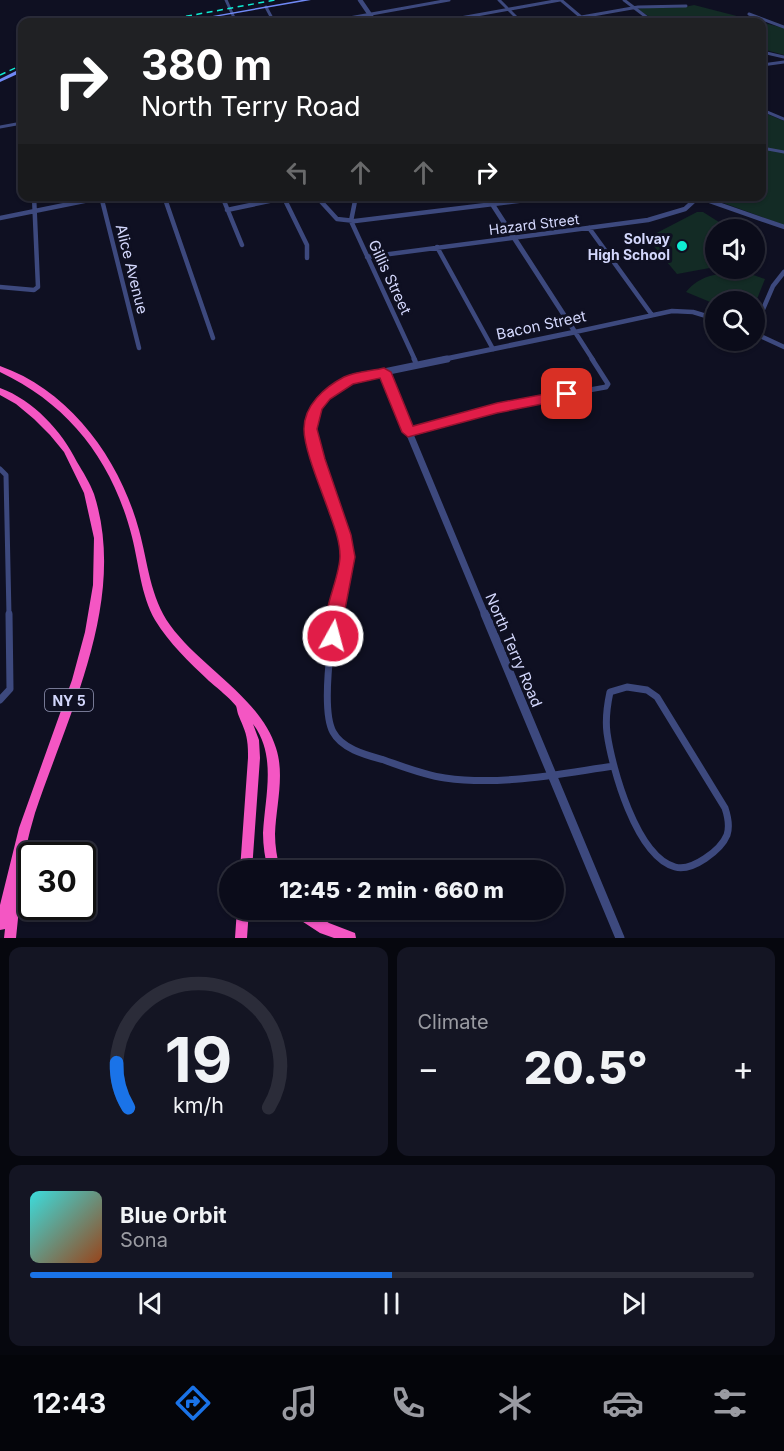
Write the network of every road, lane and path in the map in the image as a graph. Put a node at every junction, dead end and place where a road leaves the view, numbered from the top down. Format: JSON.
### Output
{"nodes":[{"id":1,"x":226,"y":0,"type":"edge"},
{"id":2,"x":309,"y":0,"type":"edge"},
{"id":3,"x":360,"y":0,"type":"edge"},
{"id":4,"x":449,"y":0,"type":"edge"},
{"id":5,"x":499,"y":0,"type":"edge"},
{"id":6,"x":560,"y":0,"type":"edge"},
{"id":7,"x":624,"y":0,"type":"edge"},
{"id":8,"x":686,"y":6,"type":"dead end"},
{"id":9,"x":266,"y":7,"type":"junction"},
{"id":10,"x":634,"y":8,"type":"junction"},
{"id":11,"x":509,"y":9,"type":"junction"},
{"id":12,"x":232,"y":13,"type":"junction"},
{"id":13,"x":749,"y":14,"type":"dead end"},
{"id":14,"x":370,"y":15,"type":"junction"},
{"id":15,"x":581,"y":17,"type":"junction"},
{"id":16,"x":208,"y":18,"type":"edge"},
{"id":17,"x":234,"y":18,"type":"edge"},
{"id":18,"x":272,"y":18,"type":"edge"},
{"id":19,"x":352,"y":18,"type":"edge"},
{"id":20,"x":372,"y":18,"type":"edge"},
{"id":21,"x":460,"y":18,"type":"edge"},
{"id":22,"x":517,"y":18,"type":"edge"},
{"id":23,"x":575,"y":18,"type":"edge"},
{"id":24,"x":648,"y":18,"type":"edge"},
{"id":25,"x":760,"y":18,"type":"edge"},
{"id":26,"x":766,"y":20,"type":"edge"},
{"id":27,"x":784,"y":27,"type":"edge"},
{"id":28,"x":766,"y":52,"type":"edge"},
{"id":29,"x":784,"y":57,"type":"edge"},
{"id":30,"x":784,"y":62,"type":"edge"},
{"id":31,"x":766,"y":64,"type":"edge"},
{"id":32,"x":18,"y":73,"type":"edge"},
{"id":33,"x":0,"y":81,"type":"edge"},
{"id":34,"x":766,"y":111,"type":"edge"},
{"id":35,"x":784,"y":117,"type":"edge"},
{"id":36,"x":18,"y":124,"type":"edge"},
{"id":37,"x":0,"y":127,"type":"edge"},
{"id":38,"x":766,"y":149,"type":"edge"},
{"id":39,"x":784,"y":152,"type":"edge"},
{"id":40,"x":35,"y":201,"type":"edge"},
{"id":41,"x":82,"y":201,"type":"edge"},
{"id":42,"x":102,"y":201,"type":"edge"},
{"id":43,"x":166,"y":201,"type":"edge"},
{"id":44,"x":224,"y":201,"type":"edge"},
{"id":45,"x":266,"y":201,"type":"edge"},
{"id":46,"x":285,"y":201,"type":"edge"},
{"id":47,"x":320,"y":201,"type":"edge"},
{"id":48,"x":355,"y":201,"type":"edge"},
{"id":49,"x":490,"y":201,"type":"edge"},
{"id":50,"x":517,"y":201,"type":"edge"},
{"id":51,"x":694,"y":201,"type":"edge"},
{"id":52,"x":709,"y":201,"type":"edge"},
{"id":53,"x":492,"y":204,"type":"junction"},
{"id":54,"x":227,"y":210,"type":"junction"},
{"id":55,"x":36,"y":211,"type":"junction"},
{"id":56,"x":0,"y":218,"type":"edge"},
{"id":57,"x":351,"y":221,"type":"junction"},
{"id":58,"x":589,"y":228,"type":"junction"},
{"id":59,"x":784,"y":228,"type":"edge"},
{"id":60,"x":514,"y":237,"type":"junction"},
{"id":61,"x":242,"y":245,"type":"dead end"},
{"id":62,"x":437,"y":247,"type":"junction"},
{"id":63,"x":368,"y":257,"type":"junction"},
{"id":64,"x":307,"y":258,"type":"dead end"},
{"id":65,"x":784,"y":272,"type":"edge"},
{"id":66,"x":0,"y":287,"type":"edge"},
{"id":67,"x":32,"y":290,"type":"joint"},
{"id":68,"x":765,"y":305,"type":"edge"},
{"id":69,"x":652,"y":315,"type":"junction"},
{"id":70,"x":705,"y":316,"type":"edge"},
{"id":71,"x":574,"y":332,"type":"junction"},
{"id":72,"x":213,"y":338,"type":"dead end"},
{"id":73,"x":765,"y":338,"type":"edge"},
{"id":74,"x":784,"y":347,"type":"edge"},
{"id":75,"x":139,"y":348,"type":"dead end"},
{"id":76,"x":493,"y":349,"type":"junction"},
{"id":77,"x":417,"y":365,"type":"junction"},
{"id":78,"x":0,"y":369,"type":"edge"},
{"id":79,"x":384,"y":372,"type":"junction"},
{"id":80,"x":0,"y":391,"type":"edge"},
{"id":81,"x":408,"y":432,"type":"junction"},
{"id":82,"x":0,"y":469,"type":"edge"},
{"id":83,"x":8,"y":608,"type":"junction"},
{"id":84,"x":0,"y":610,"type":"edge"},
{"id":85,"x":0,"y":700,"type":"edge"},
{"id":86,"x":239,"y":702,"type":"junction"},
{"id":87,"x":614,"y":766,"type":"junction"},
{"id":88,"x":551,"y":774,"type":"junction"},
{"id":89,"x":247,"y":860,"type":"edge"},
{"id":90,"x":272,"y":860,"type":"edge"},
{"id":91,"x":17,"y":869,"type":"junction"},
{"id":92,"x":242,"y":920,"type":"edge"},
{"id":93,"x":313,"y":920,"type":"edge"},
{"id":94,"x":0,"y":924,"type":"edge"},
{"id":95,"x":10,"y":938,"type":"edge"},
{"id":96,"x":241,"y":938,"type":"edge"},
{"id":97,"x":350,"y":938,"type":"edge"},
{"id":98,"x":621,"y":938,"type":"edge"}],
"edges":[{"from":1,"to":12,"type":"street"},
{"from":2,"to":9,"type":"main road"},
{"from":3,"to":14,"type":"street"},
{"from":4,"to":14,"type":"street"},
{"from":5,"to":11,"type":"street"},
{"from":6,"to":11,"type":"street"},
{"from":6,"to":15,"type":"street"},
{"from":7,"to":10,"type":"street"},
{"from":8,"to":10,"type":"street"},
{"from":9,"to":12,"type":"main road"},
{"from":9,"to":18,"type":"street"},
{"from":10,"to":15,"type":"street"},
{"from":10,"to":24,"type":"street"},
{"from":11,"to":21,"type":"street"},
{"from":11,"to":22,"type":"street"},
{"from":12,"to":16,"type":"main road"},
{"from":12,"to":17,"type":"street"},
{"from":13,"to":25,"type":"street"},
{"from":14,"to":19,"type":"street"},
{"from":14,"to":20,"type":"street"},
{"from":15,"to":23,"type":"street"},
{"from":26,"to":27,"type":"street"},
{"from":28,"to":29,"type":"street"},
{"from":30,"to":31,"type":"street"},
{"from":32,"to":33,"type":"main road"},
{"from":34,"to":35,"type":"street"},
{"from":36,"to":37,"type":"street"},
{"from":38,"to":39,"type":"street"},
{"from":40,"to":55,"type":"street"},
{"from":41,"to":55,"type":"street"},
{"from":42,"to":75,"type":"street","name":"Alice Avenue"},
{"from":43,"to":72,"type":"street"},
{"from":44,"to":54,"type":"street"},
{"from":45,"to":54,"type":"street"},
{"from":46,"to":64,"type":"street"},
{"from":47,"to":57,"type":"street"},
{"from":48,"to":57,"type":"street"},
{"from":49,"to":53,"type":"street"},
{"from":50,"to":53,"type":"street"},
{"from":51,"to":58,"type":"street","name":"Hazard Street"},
{"from":52,"to":59,"type":"street"},
{"from":53,"to":57,"type":"street"},
{"from":53,"to":60,"type":"street"},
{"from":54,"to":61,"type":"street"},
{"from":55,"to":56,"type":"street"},
{"from":55,"to":67,"type":"street"},
{"from":57,"to":63,"type":"street","name":"Gillis Street"},
{"from":58,"to":60,"type":"street","name":"Hazard Street"},
{"from":58,"to":69,"type":"street"},
{"from":60,"to":62,"type":"street","name":"Hazard Street"},
{"from":60,"to":71,"type":"street"},
{"from":62,"to":63,"type":"street","name":"Hazard Street"},
{"from":62,"to":76,"type":"street"},
{"from":63,"to":77,"type":"street","name":"Gillis Street"},
{"from":65,"to":68,"type":"street"},
{"from":66,"to":67,"type":"street"},
{"from":69,"to":70,"type":"street","name":"Bacon Street"},
{"from":69,"to":71,"type":"street","name":"Bacon Street"},
{"from":71,"to":76,"type":"street","name":"Bacon Street"},
{"from":71,"to":81,"type":"street"},
{"from":73,"to":74,"type":"street"},
{"from":76,"to":77,"type":"street","name":"Bacon Street"},
{"from":77,"to":79,"type":"street","name":"Bacon Street"},
{"from":78,"to":86,"type":"highway"},
{"from":79,"to":81,"type":"street","name":"North Terry Road"},
{"from":79,"to":88,"type":"street"},
{"from":80,"to":91,"type":"highway","number":"NY 5"},
{"from":81,"to":88,"type":"street","name":"North Terry Road"},
{"from":82,"to":83,"type":"street"},
{"from":83,"to":84,"type":"street"},
{"from":83,"to":85,"type":"street"},
{"from":86,"to":89,"type":"highway"},
{"from":86,"to":90,"type":"highway"},
{"from":87,"to":87,"type":"street"},
{"from":87,"to":88,"type":"street"},
{"from":88,"to":98,"type":"street","name":"North Terry Road"},
{"from":91,"to":94,"type":"highway"},
{"from":91,"to":95,"type":"highway","number":"NY 5"},
{"from":92,"to":96,"type":"highway"},
{"from":93,"to":97,"type":"highway"}]}
